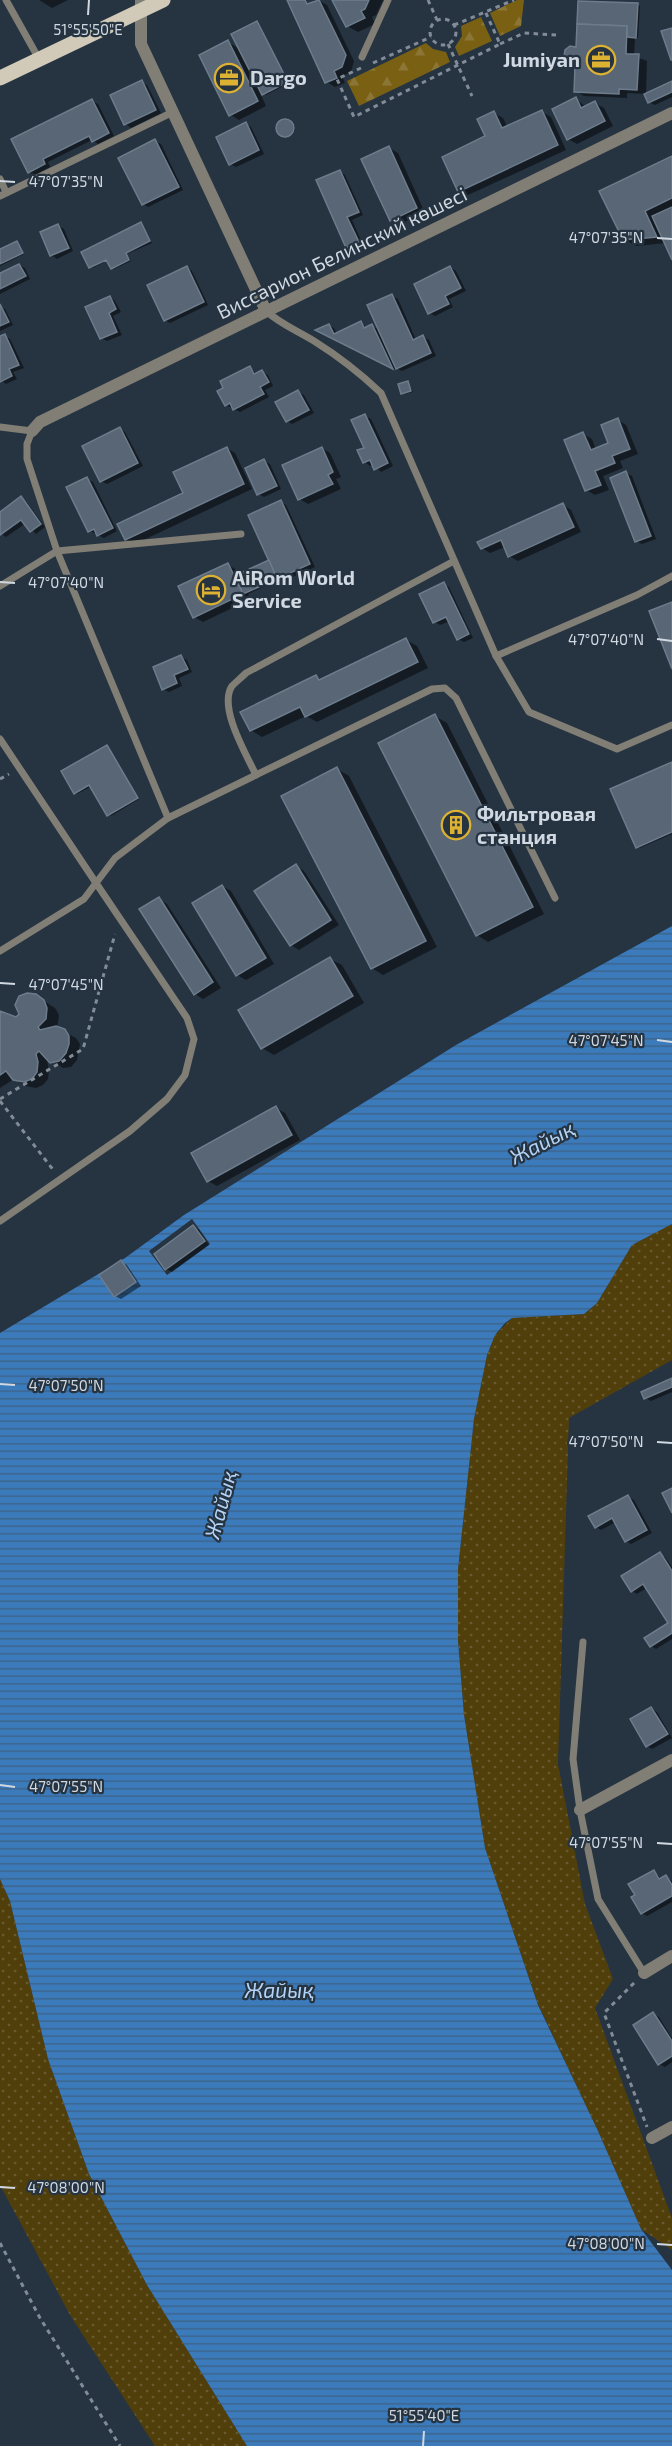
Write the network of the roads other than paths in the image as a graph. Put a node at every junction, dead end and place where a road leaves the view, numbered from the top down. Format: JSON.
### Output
{"nodes":[{"id":1,"x":6,"y":0,"type":"edge"},
{"id":2,"x":164,"y":0,"type":"edge"},
{"id":3,"x":388,"y":0,"type":"edge"},
{"id":4,"x":141,"y":5,"type":"edge"},
{"id":5,"x":362,"y":57,"type":"dead end"},
{"id":6,"x":39,"y":59,"type":"junction"},
{"id":7,"x":0,"y":78,"type":"edge"},
{"id":8,"x":172,"y":112,"type":"junction"},
{"id":9,"x":672,"y":113,"type":"edge"},
{"id":10,"x":0,"y":179,"type":"edge"},
{"id":11,"x":3,"y":194,"type":"edge"},
{"id":12,"x":266,"y":311,"type":"junction"},
{"id":13,"x":0,"y":427,"type":"edge"},
{"id":14,"x":32,"y":431,"type":"junction"},
{"id":15,"x":241,"y":534,"type":"dead end"},
{"id":16,"x":57,"y":551,"type":"junction"},
{"id":17,"x":454,"y":561,"type":"junction"},
{"id":18,"x":672,"y":576,"type":"edge"},
{"id":19,"x":0,"y":586,"type":"edge"},
{"id":20,"x":496,"y":656,"type":"junction"},
{"id":21,"x":672,"y":725,"type":"edge"},
{"id":22,"x":0,"y":739,"type":"edge"},
{"id":23,"x":256,"y":775,"type":"junction"},
{"id":24,"x":168,"y":818,"type":"junction"},
{"id":25,"x":96,"y":884,"type":"junction"},
{"id":26,"x":555,"y":898,"type":"dead end"},
{"id":27,"x":0,"y":951,"type":"edge"},
{"id":28,"x":0,"y":1221,"type":"edge"},
{"id":29,"x":583,"y":1642,"type":"dead end"},
{"id":30,"x":672,"y":1760,"type":"edge"},
{"id":31,"x":580,"y":1810,"type":"junction"},
{"id":32,"x":672,"y":1956,"type":"edge"},
{"id":33,"x":644,"y":1973,"type":"joint"},
{"id":34,"x":672,"y":2127,"type":"edge"},
{"id":35,"x":652,"y":2138,"type":"road end"}],
"edges":[{"from":1,"to":6,"type":"lane"},
{"from":2,"to":4,"type":"main road"},
{"from":3,"to":5,"type":"lane"},
{"from":4,"to":6,"type":"main road"},
{"from":4,"to":8,"type":"street"},
{"from":6,"to":7,"type":"main road"},
{"from":8,"to":11,"type":"lane"},
{"from":8,"to":12,"type":"street"},
{"from":9,"to":12,"type":"street","name":"Виссарион Белинский көшесі"},
{"from":10,"to":11,"type":"lane"},
{"from":12,"to":14,"type":"street","name":"Виссарион Белинский көшесі"},
{"from":12,"to":17,"type":"lane"},
{"from":13,"to":14,"type":"lane"},
{"from":14,"to":16,"type":"lane"},
{"from":15,"to":16,"type":"lane"},
{"from":16,"to":19,"type":"lane"},
{"from":16,"to":24,"type":"lane"},
{"from":17,"to":20,"type":"lane"},
{"from":17,"to":23,"type":"lane"},
{"from":18,"to":20,"type":"lane"},
{"from":20,"to":21,"type":"lane"},
{"from":22,"to":25,"type":"lane"},
{"from":23,"to":24,"type":"lane"},
{"from":23,"to":26,"type":"lane"},
{"from":24,"to":25,"type":"lane"},
{"from":25,"to":27,"type":"lane"},
{"from":25,"to":28,"type":"lane"},
{"from":29,"to":31,"type":"lane"},
{"from":30,"to":31,"type":"street"},
{"from":31,"to":33,"type":"lane"},
{"from":32,"to":33,"type":"street"},
{"from":34,"to":35,"type":"street"}]}
